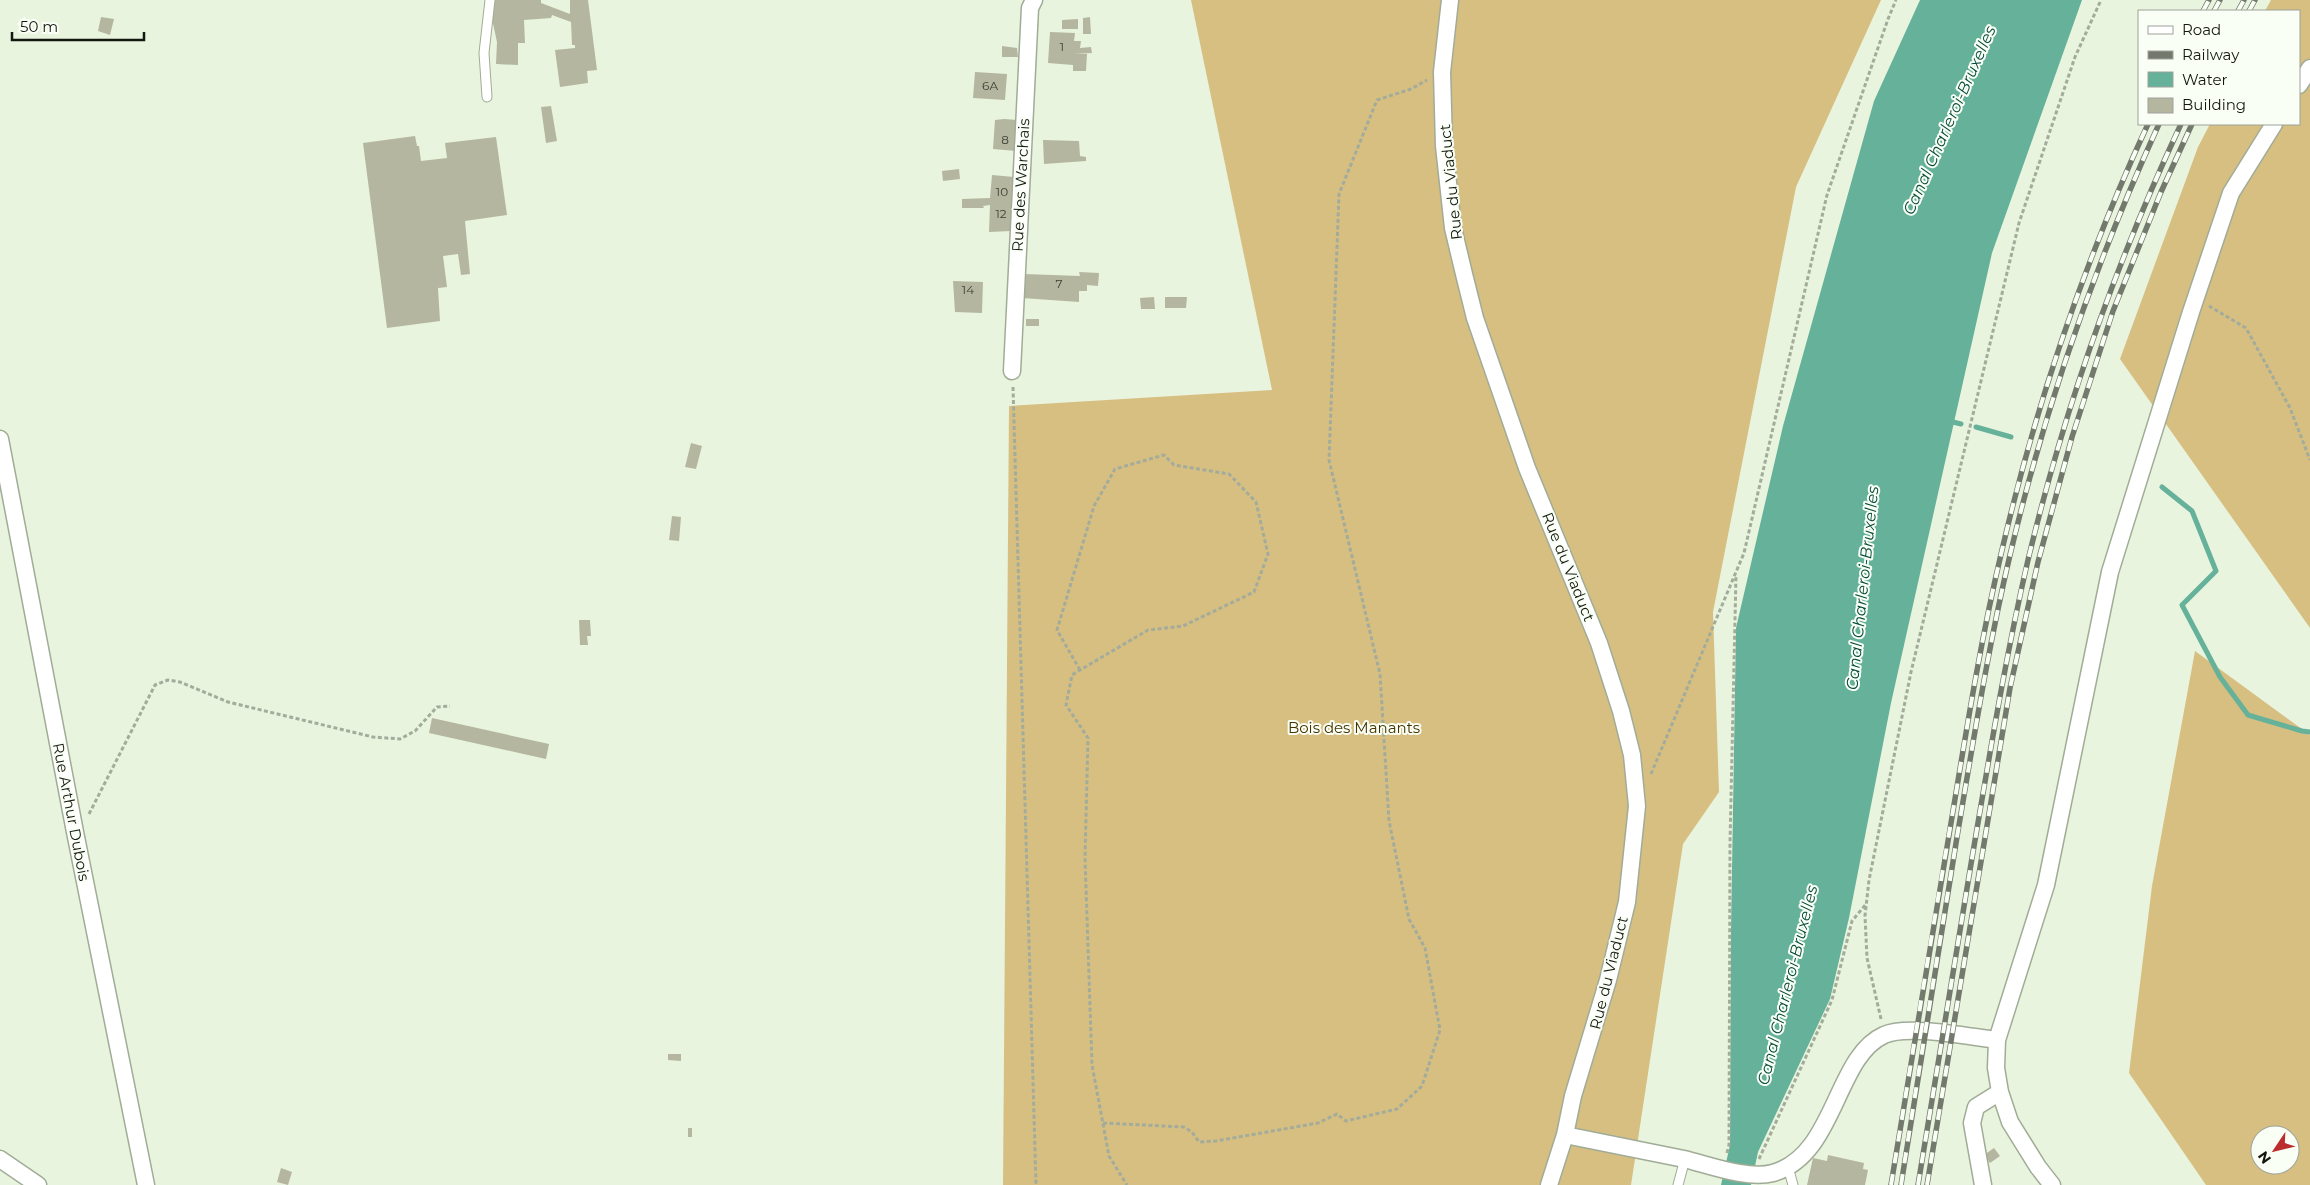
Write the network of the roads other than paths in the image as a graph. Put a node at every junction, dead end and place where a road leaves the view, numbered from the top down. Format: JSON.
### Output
{"nodes":[{"id":1,"x":490,"y":0,"type":"edge"},
{"id":2,"x":1034,"y":0,"type":"edge"},
{"id":3,"x":1450,"y":0,"type":"edge"},
{"id":4,"x":2310,"y":68,"type":"edge"},
{"id":5,"x":2300,"y":83,"type":"edge"},
{"id":6,"x":487,"y":97,"type":"dead end"},
{"id":7,"x":2273,"y":125,"type":"edge"},
{"id":8,"x":1012,"y":371,"type":"road end"},
{"id":9,"x":0,"y":439,"type":"edge"},
{"id":10,"x":1997,"y":1040,"type":"junction"},
{"id":11,"x":2000,"y":1092,"type":"junction"},
{"id":12,"x":1565,"y":1134,"type":"junction"},
{"id":13,"x":0,"y":1158,"type":"edge"},
{"id":14,"x":1684,"y":1159,"type":"junction"},
{"id":15,"x":1788,"y":1167,"type":"junction"},
{"id":16,"x":38,"y":1185,"type":"edge"},
{"id":17,"x":146,"y":1185,"type":"edge"},
{"id":18,"x":1549,"y":1185,"type":"edge"},
{"id":19,"x":1678,"y":1185,"type":"edge"},
{"id":20,"x":1793,"y":1185,"type":"edge"},
{"id":21,"x":1983,"y":1185,"type":"edge"},
{"id":22,"x":2052,"y":1185,"type":"edge"}],
"edges":[{"from":1,"to":6,"type":"lane"},
{"from":2,"to":8,"type":"street","name":"Rue des Warchais"},
{"from":3,"to":12,"type":"street","name":"Rue du Viaduct"},
{"from":4,"to":5,"type":"street"},
{"from":7,"to":10,"type":"street"},
{"from":9,"to":17,"type":"street","name":"Rue Arthur Dubois"},
{"from":10,"to":11,"type":"street"},
{"from":10,"to":15,"type":"street"},
{"from":11,"to":21,"type":"street"},
{"from":11,"to":22,"type":"street"},
{"from":12,"to":14,"type":"street"},
{"from":12,"to":18,"type":"street","name":"Rue du Viaduct"},
{"from":13,"to":16,"type":"street"},
{"from":14,"to":15,"type":"street"},
{"from":14,"to":19,"type":"lane"},
{"from":15,"to":20,"type":"lane"}]}
